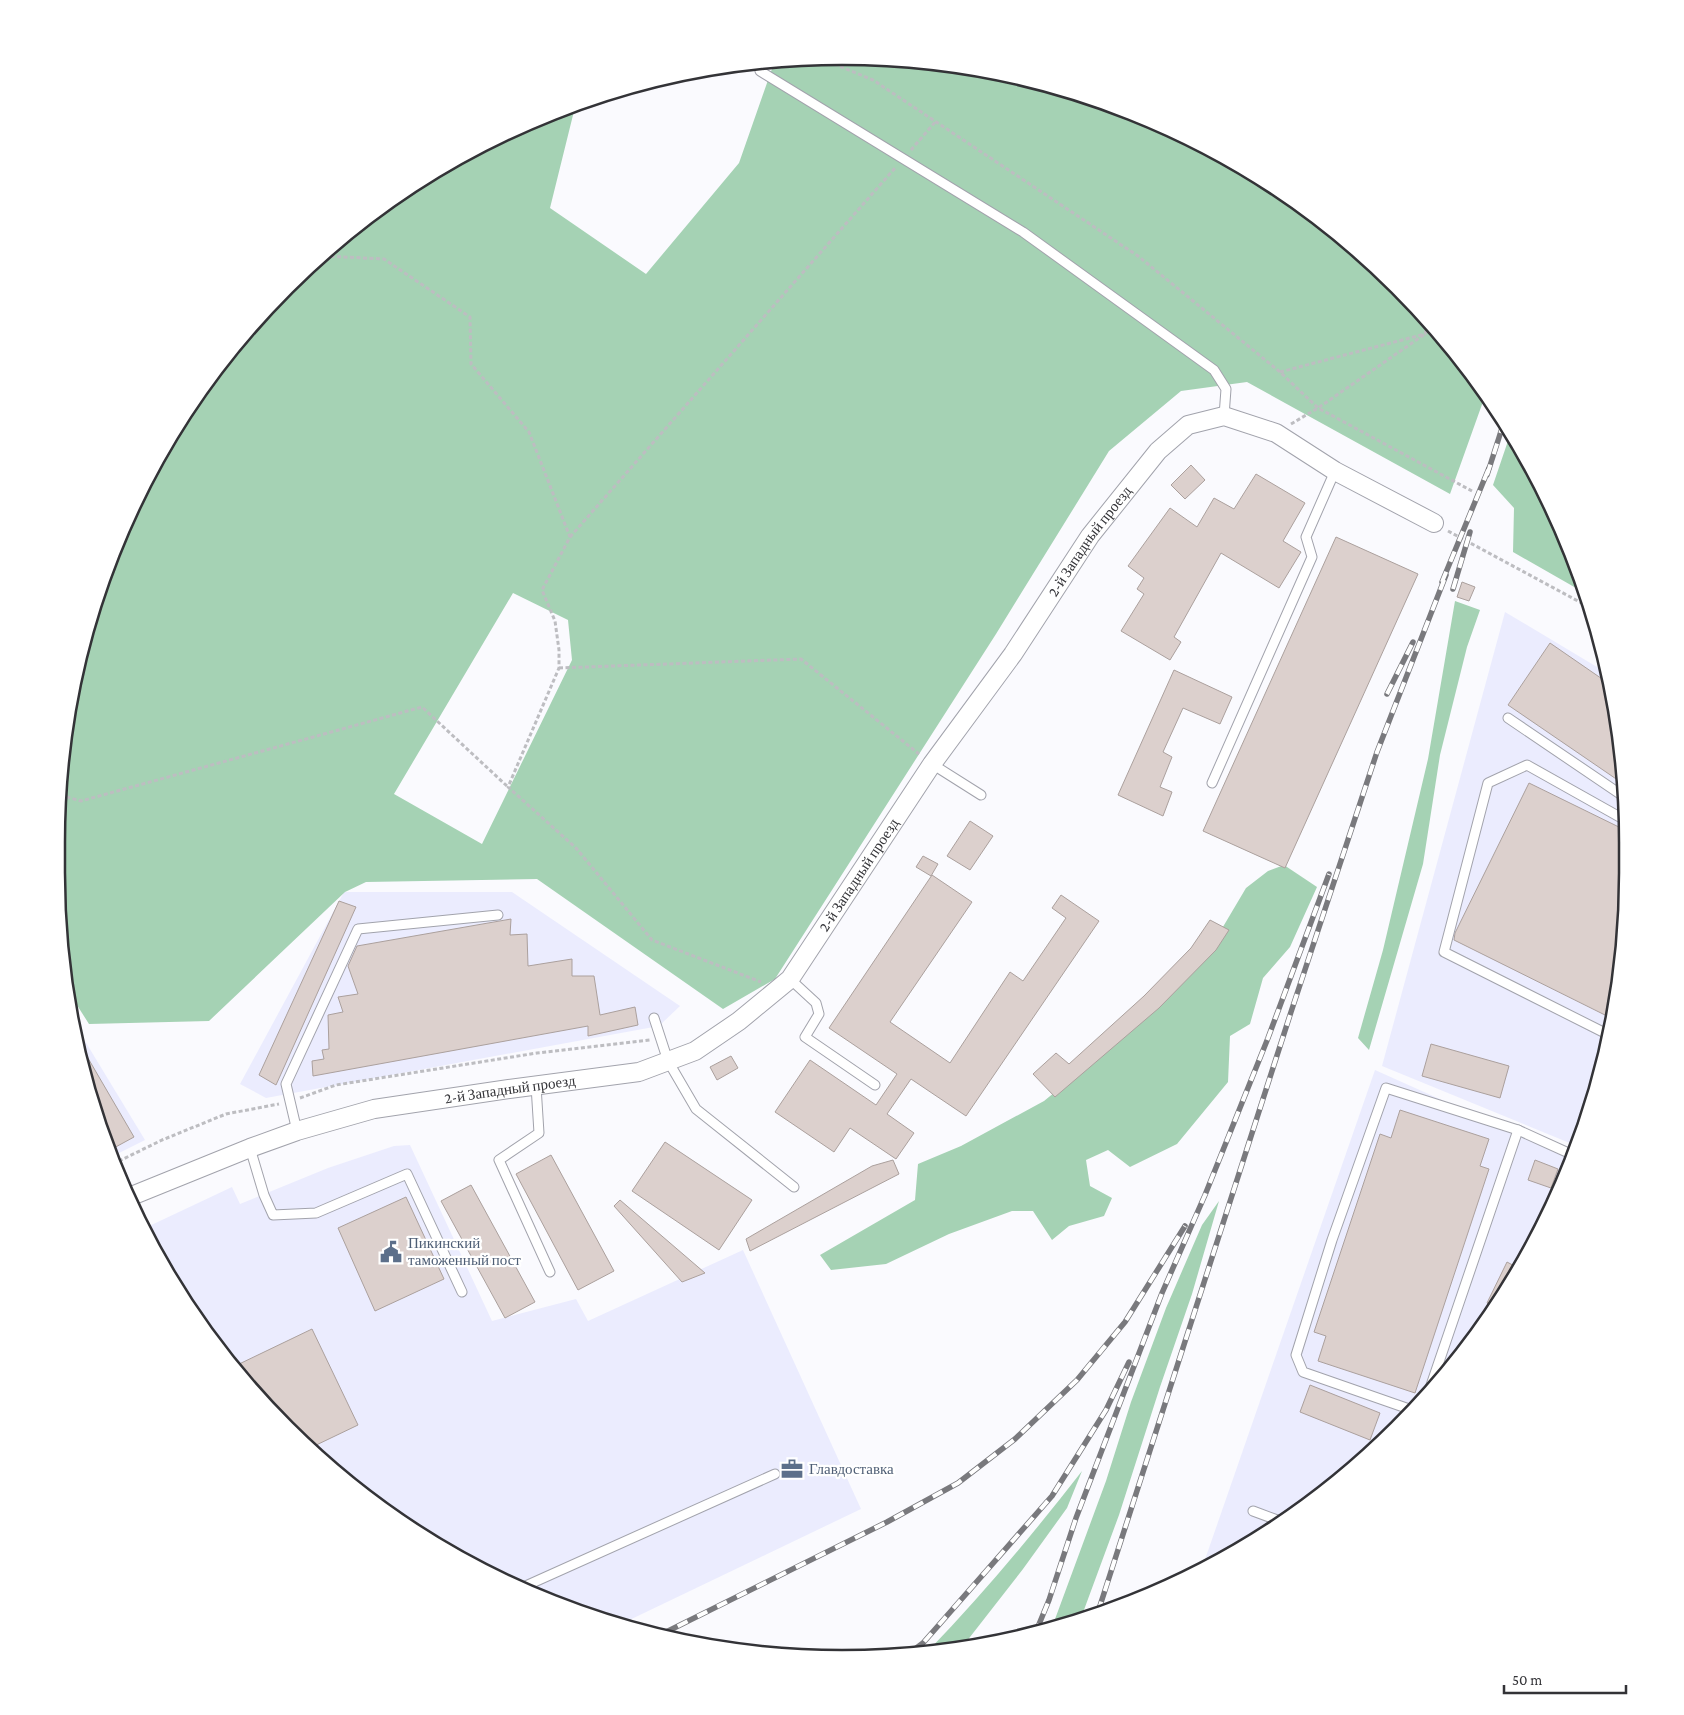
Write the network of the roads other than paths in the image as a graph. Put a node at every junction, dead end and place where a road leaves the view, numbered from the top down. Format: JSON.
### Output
{"nodes":[{"id":1,"x":760,"y":71,"type":"dead end"},
{"id":2,"x":1224,"y":416,"type":"junction"},
{"id":3,"x":1335,"y":471,"type":"junction"},
{"id":4,"x":1434,"y":524,"type":"road end"},
{"id":5,"x":1508,"y":718,"type":"dead end"},
{"id":6,"x":932,"y":764,"type":"junction"},
{"id":7,"x":1212,"y":783,"type":"dead end"},
{"id":8,"x":1617,"y":792,"type":"edge"},
{"id":9,"x":981,"y":795,"type":"dead end"},
{"id":10,"x":1618,"y":816,"type":"edge"},
{"id":11,"x":498,"y":915,"type":"dead end"},
{"id":12,"x":784,"y":984,"type":"junction"},
{"id":13,"x":654,"y":1018,"type":"dead end"},
{"id":14,"x":1602,"y":1032,"type":"edge"},
{"id":15,"x":668,"y":1061,"type":"junction"},
{"id":16,"x":876,"y":1085,"type":"dead end"},
{"id":17,"x":536,"y":1086,"type":"junction"},
{"id":18,"x":1518,"y":1130,"type":"junction"},
{"id":19,"x":297,"y":1132,"type":"junction"},
{"id":20,"x":250,"y":1148,"type":"junction"},
{"id":21,"x":1567,"y":1152,"type":"edge"},
{"id":22,"x":794,"y":1187,"type":"dead end"},
{"id":23,"x":135,"y":1195,"type":"edge"},
{"id":24,"x":550,"y":1272,"type":"dead end"},
{"id":25,"x":462,"y":1292,"type":"dead end"},
{"id":26,"x":1435,"y":1374,"type":"edge"},
{"id":27,"x":1405,"y":1407,"type":"edge"},
{"id":28,"x":775,"y":1474,"type":"dead end"},
{"id":29,"x":1253,"y":1511,"type":"dead end"},
{"id":30,"x":1274,"y":1519,"type":"edge"},
{"id":31,"x":530,"y":1584,"type":"edge"}],
"edges":[{"from":1,"to":2,"type":"lane"},
{"from":2,"to":3,"type":"street"},
{"from":2,"to":6,"type":"street","name":"2-й Западный проезд"},
{"from":3,"to":4,"type":"street"},
{"from":3,"to":7,"type":"lane"},
{"from":5,"to":8,"type":"lane"},
{"from":6,"to":9,"type":"lane"},
{"from":6,"to":12,"type":"street","name":"2-й Западный проезд"},
{"from":10,"to":14,"type":"lane"},
{"from":11,"to":19,"type":"lane"},
{"from":12,"to":15,"type":"street","name":"2-й Западный проезд"},
{"from":12,"to":16,"type":"lane"},
{"from":13,"to":15,"type":"lane"},
{"from":15,"to":17,"type":"street","name":"2-й Западный проезд"},
{"from":15,"to":22,"type":"lane"},
{"from":17,"to":19,"type":"street","name":"2-й Западный проезд"},
{"from":17,"to":24,"type":"lane"},
{"from":18,"to":21,"type":"lane"},
{"from":18,"to":26,"type":"lane"},
{"from":18,"to":27,"type":"lane"},
{"from":19,"to":20,"type":"street","name":"2-й Западный проезд"},
{"from":20,"to":23,"type":"street","name":"2-й Западный проезд"},
{"from":20,"to":25,"type":"lane"},
{"from":28,"to":31,"type":"lane"},
{"from":29,"to":30,"type":"lane"}]}
